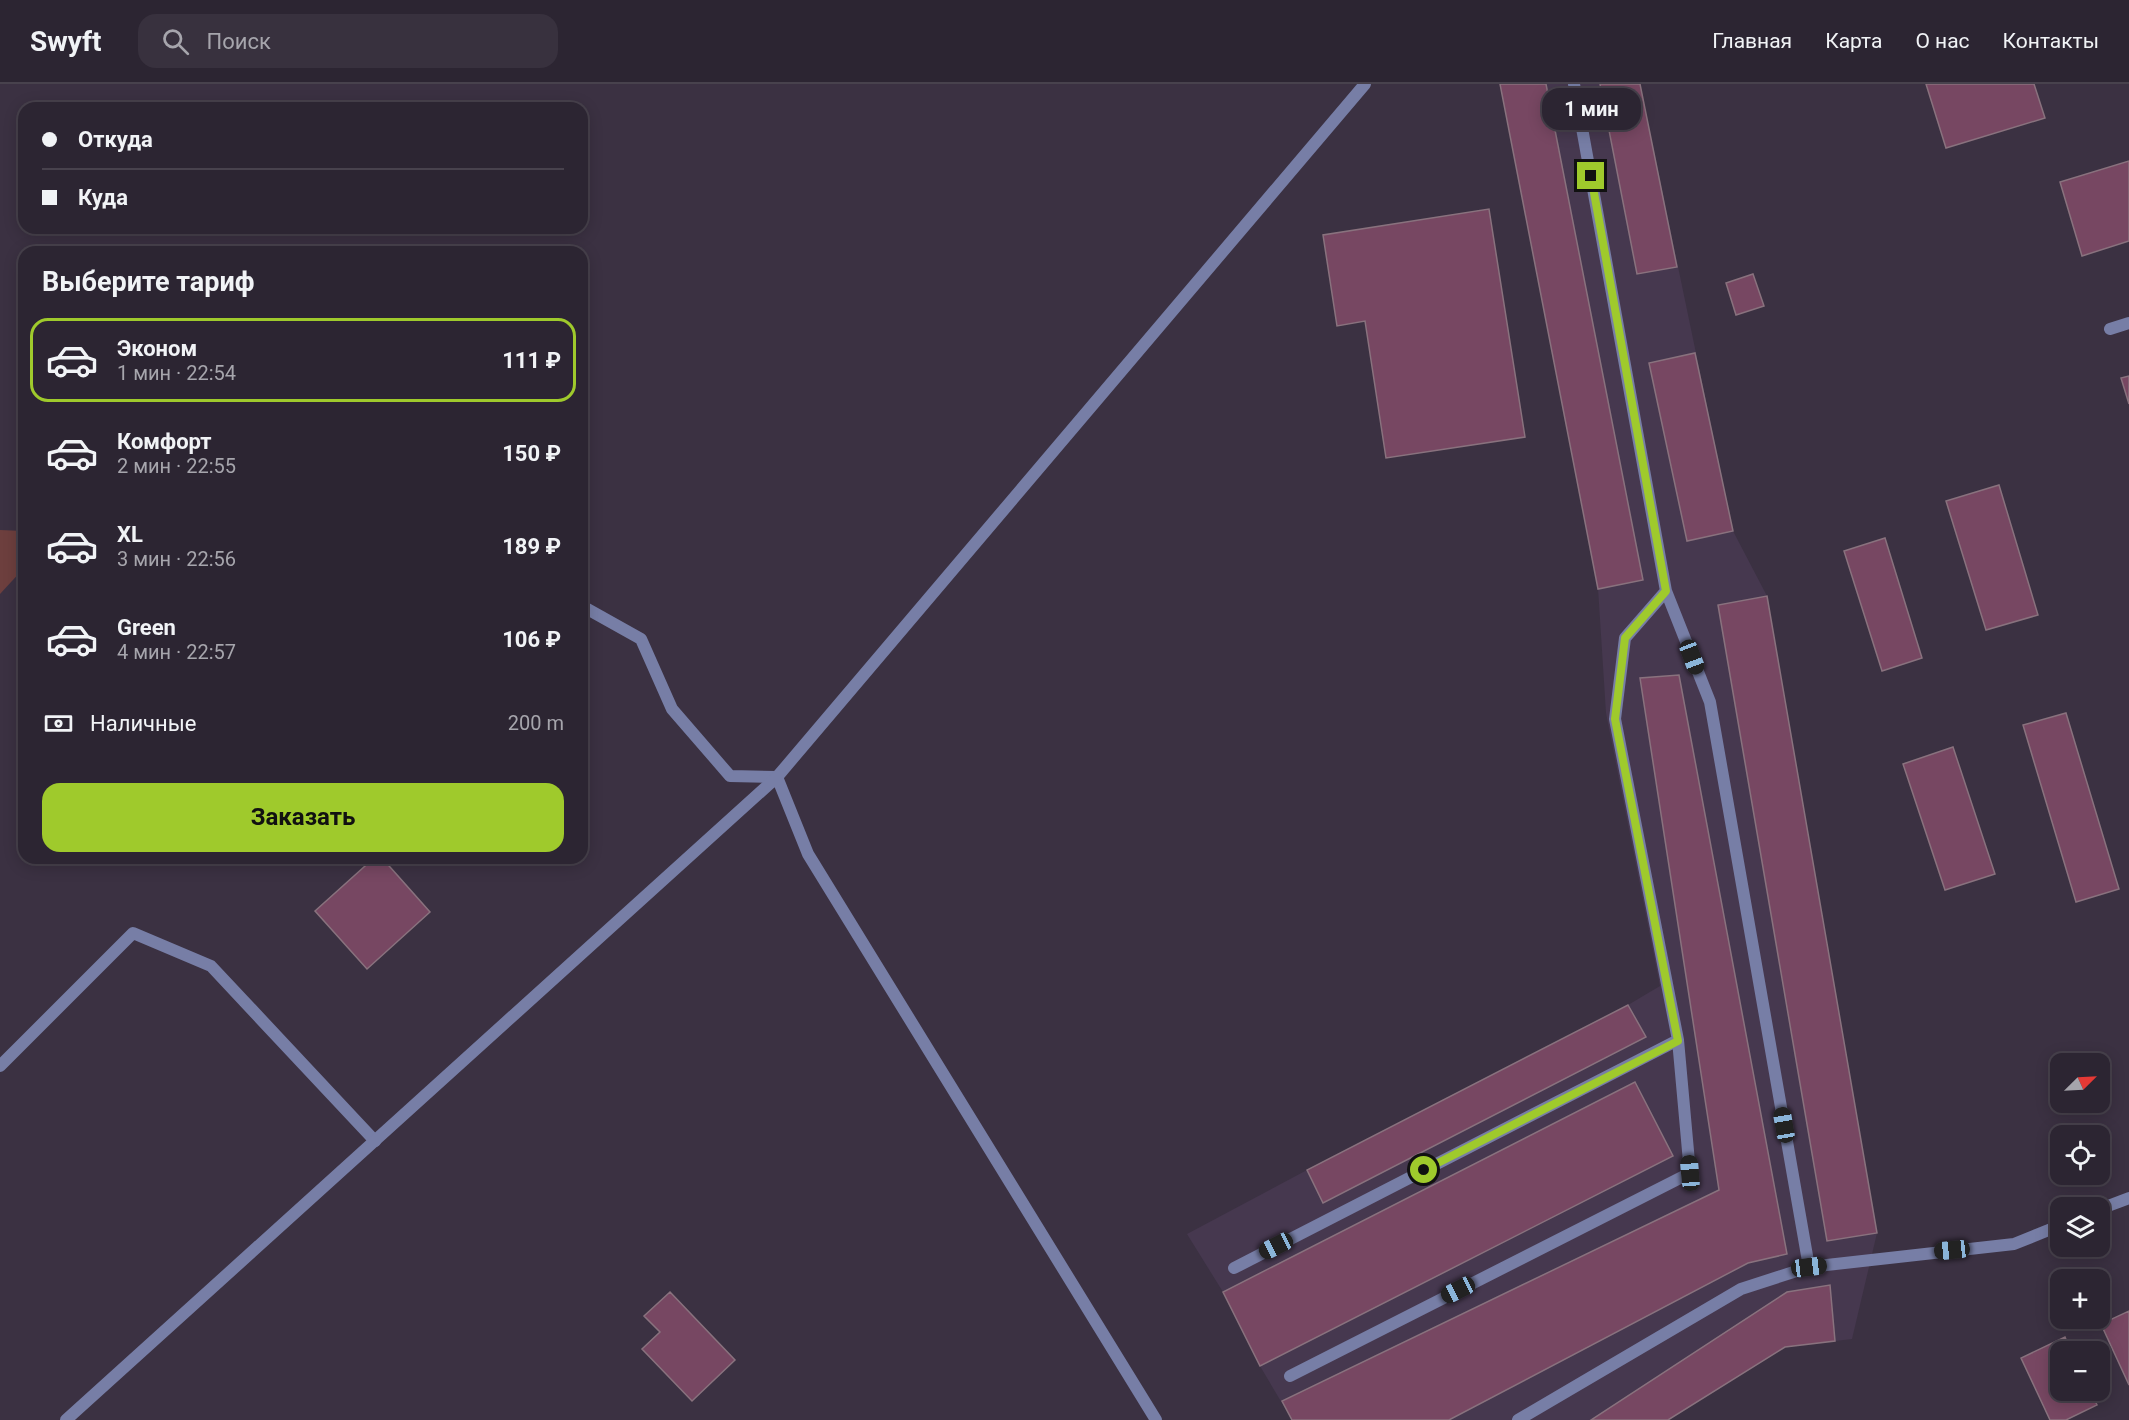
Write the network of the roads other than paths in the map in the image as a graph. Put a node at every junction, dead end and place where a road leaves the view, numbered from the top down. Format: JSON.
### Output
{"nodes":[{"id":1,"x":1365,"y":84,"type":"edge"},
{"id":2,"x":1574,"y":84,"type":"edge"},
{"id":3,"x":2129,"y":323,"type":"edge"},
{"id":4,"x":2110,"y":328,"type":"dead end"},
{"id":5,"x":1666,"y":591,"type":"junction"},
{"id":6,"x":588,"y":609,"type":"edge"},
{"id":7,"x":777,"y":777,"type":"junction"},
{"id":8,"x":1678,"y":1041,"type":"junction"},
{"id":9,"x":0,"y":1066,"type":"edge"},
{"id":10,"x":375,"y":1141,"type":"junction"},
{"id":11,"x":2129,"y":1198,"type":"edge"},
{"id":12,"x":2110,"y":1205,"type":"edge"},
{"id":13,"x":2050,"y":1229,"type":"edge"},
{"id":14,"x":1809,"y":1267,"type":"junction"},
{"id":15,"x":1234,"y":1268,"type":"dead end"},
{"id":16,"x":1290,"y":1376,"type":"dead end"},
{"id":17,"x":66,"y":1420,"type":"edge"},
{"id":18,"x":1156,"y":1420,"type":"edge"},
{"id":19,"x":1518,"y":1420,"type":"edge"}],
"edges":[{"from":1,"to":7,"type":"street"},
{"from":2,"to":5,"type":"street"},
{"from":3,"to":4,"type":"street"},
{"from":5,"to":8,"type":"street"},
{"from":5,"to":14,"type":"street"},
{"from":6,"to":7,"type":"street"},
{"from":7,"to":10,"type":"street"},
{"from":7,"to":18,"type":"street"},
{"from":8,"to":15,"type":"street"},
{"from":8,"to":16,"type":"street"},
{"from":9,"to":10,"type":"street"},
{"from":10,"to":17,"type":"street"},
{"from":11,"to":12,"type":"street"},
{"from":13,"to":14,"type":"street"},
{"from":14,"to":19,"type":"street"}]}
